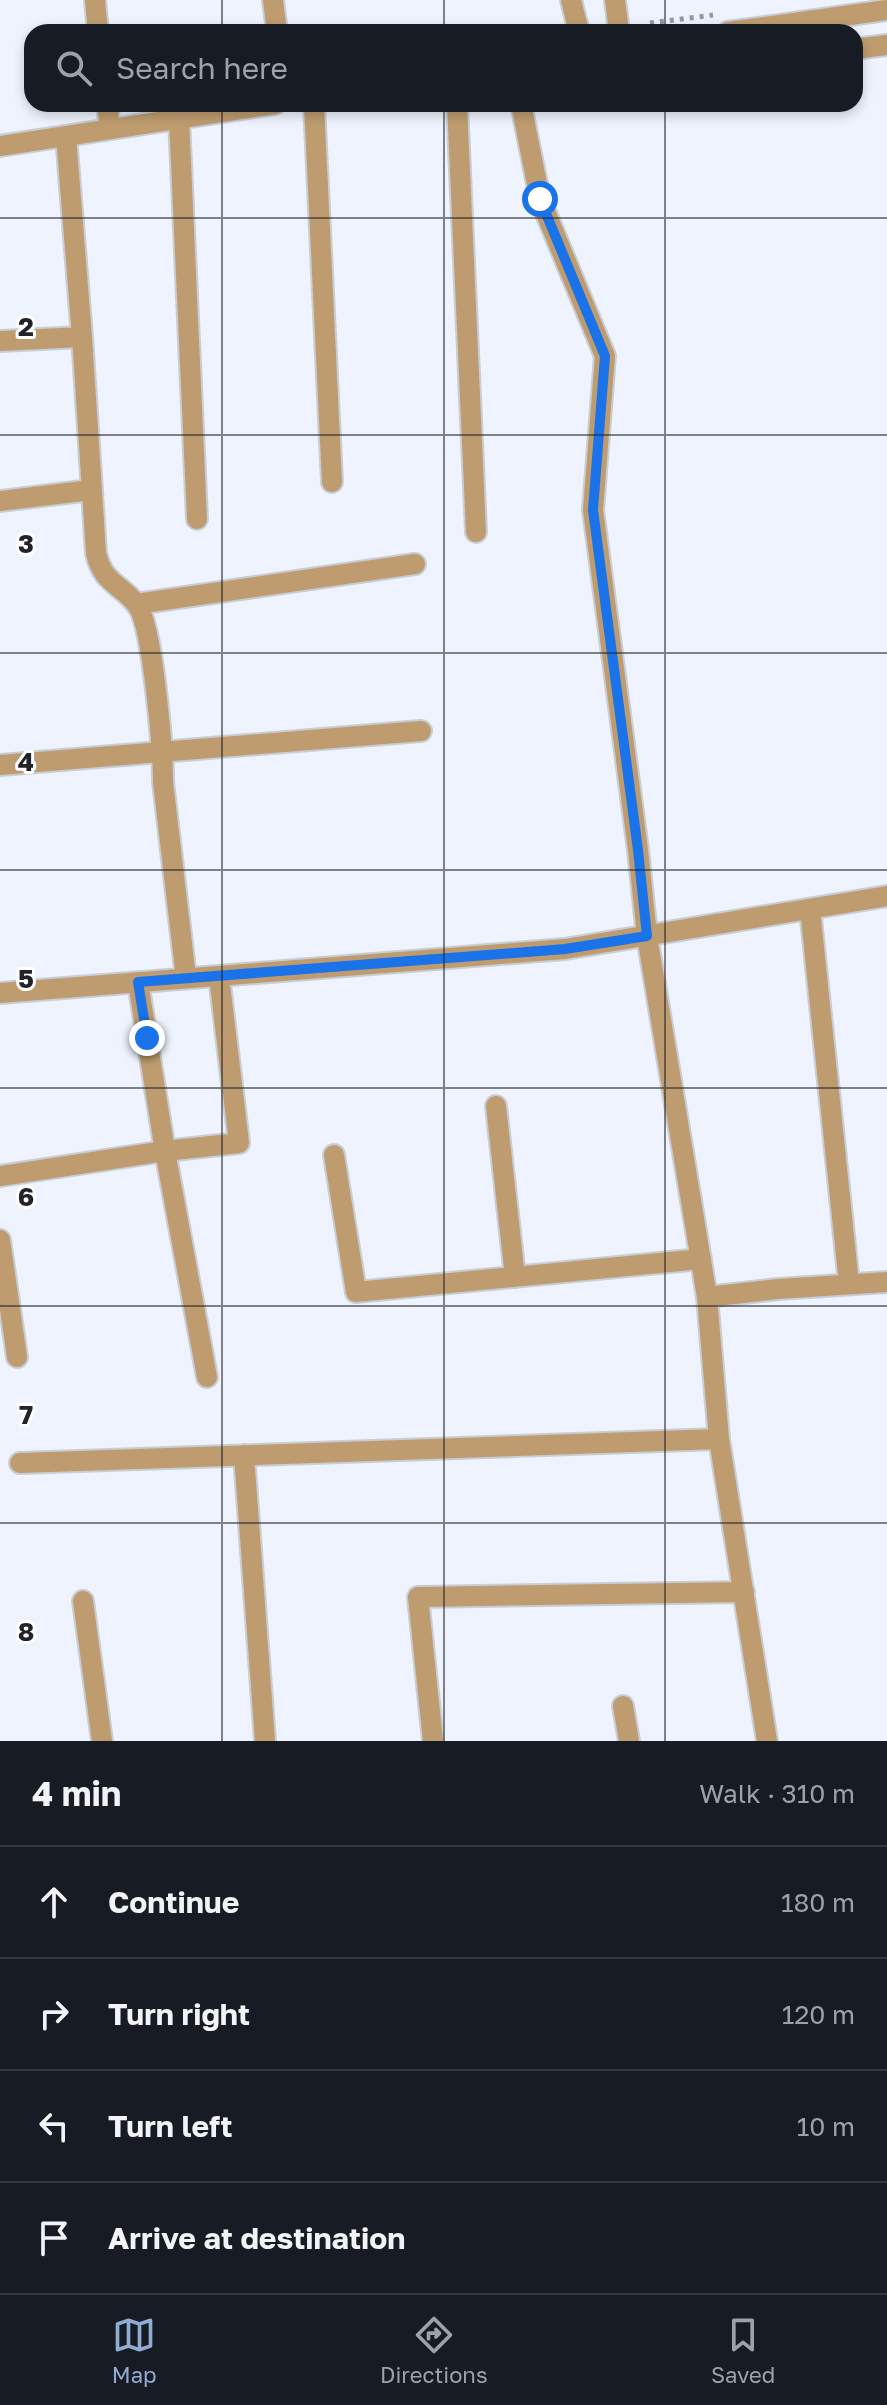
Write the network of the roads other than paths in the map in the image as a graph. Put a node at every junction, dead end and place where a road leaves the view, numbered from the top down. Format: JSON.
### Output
{"nodes":[{"id":1,"x":95,"y":0,"type":"edge"},
{"id":2,"x":273,"y":0,"type":"edge"},
{"id":3,"x":571,"y":0,"type":"edge"},
{"id":4,"x":615,"y":0,"type":"edge"},
{"id":5,"x":887,"y":10,"type":"edge"},
{"id":6,"x":97,"y":24,"type":"edge"},
{"id":7,"x":276,"y":24,"type":"edge"},
{"id":8,"x":577,"y":24,"type":"edge"},
{"id":9,"x":618,"y":24,"type":"edge"},
{"id":10,"x":786,"y":24,"type":"edge"},
{"id":11,"x":887,"y":45,"type":"edge"},
{"id":12,"x":863,"y":48,"type":"edge"},
{"id":13,"x":108,"y":112,"type":"edge"},
{"id":14,"x":224,"y":112,"type":"edge"},
{"id":15,"x":314,"y":112,"type":"edge"},
{"id":16,"x":457,"y":112,"type":"edge"},
{"id":17,"x":523,"y":112,"type":"edge"},
{"id":18,"x":179,"y":119,"type":"junction"},
{"id":19,"x":110,"y":129,"type":"junction"},
{"id":20,"x":66,"y":136,"type":"junction"},
{"id":21,"x":0,"y":146,"type":"edge"},
{"id":22,"x":82,"y":337,"type":"junction"},
{"id":23,"x":0,"y":341,"type":"edge"},
{"id":24,"x":332,"y":482,"type":"dead end"},
{"id":25,"x":91,"y":490,"type":"junction"},
{"id":26,"x":0,"y":501,"type":"edge"},
{"id":27,"x":197,"y":519,"type":"dead end"},
{"id":28,"x":476,"y":532,"type":"dead end"},
{"id":29,"x":415,"y":564,"type":"dead end"},
{"id":30,"x":136,"y":604,"type":"junction"},
{"id":31,"x":421,"y":731,"type":"dead end"},
{"id":32,"x":163,"y":751,"type":"junction"},
{"id":33,"x":0,"y":765,"type":"edge"},
{"id":34,"x":887,"y":896,"type":"edge"},
{"id":35,"x":810,"y":909,"type":"junction"},
{"id":36,"x":647,"y":936,"type":"junction"},
{"id":37,"x":219,"y":976,"type":"junction"},
{"id":38,"x":186,"y":978,"type":"junction"},
{"id":39,"x":138,"y":982,"type":"junction"},
{"id":40,"x":0,"y":993,"type":"edge"},
{"id":41,"x":496,"y":1106,"type":"dead end"},
{"id":42,"x":165,"y":1151,"type":"junction"},
{"id":43,"x":334,"y":1155,"type":"dead end"},
{"id":44,"x":0,"y":1176,"type":"edge"},
{"id":45,"x":0,"y":1240,"type":"edge"},
{"id":46,"x":701,"y":1259,"type":"junction"},
{"id":47,"x":515,"y":1277,"type":"junction"},
{"id":48,"x":887,"y":1282,"type":"edge"},
{"id":49,"x":849,"y":1284,"type":"junction"},
{"id":50,"x":707,"y":1297,"type":"junction"},
{"id":51,"x":17,"y":1357,"type":"dead end"},
{"id":52,"x":207,"y":1377,"type":"dead end"},
{"id":53,"x":719,"y":1439,"type":"junction"},
{"id":54,"x":244,"y":1455,"type":"junction"},
{"id":55,"x":20,"y":1463,"type":"dead end"},
{"id":56,"x":744,"y":1592,"type":"junction"},
{"id":57,"x":83,"y":1601,"type":"dead end"},
{"id":58,"x":623,"y":1706,"type":"dead end"},
{"id":59,"x":102,"y":1741,"type":"edge"},
{"id":60,"x":265,"y":1741,"type":"edge"},
{"id":61,"x":433,"y":1741,"type":"edge"},
{"id":62,"x":629,"y":1741,"type":"edge"},
{"id":63,"x":767,"y":1741,"type":"edge"}],
"edges":[{"from":1,"to":6,"type":"street"},
{"from":2,"to":7,"type":"street"},
{"from":3,"to":8,"type":"street"},
{"from":4,"to":9,"type":"street"},
{"from":5,"to":10,"type":"street"},
{"from":11,"to":12,"type":"street"},
{"from":13,"to":19,"type":"street"},
{"from":14,"to":18,"type":"street"},
{"from":15,"to":24,"type":"street"},
{"from":16,"to":28,"type":"street"},
{"from":17,"to":36,"type":"street"},
{"from":18,"to":19,"type":"street"},
{"from":18,"to":27,"type":"street"},
{"from":19,"to":20,"type":"street"},
{"from":20,"to":21,"type":"street"},
{"from":20,"to":22,"type":"street"},
{"from":22,"to":23,"type":"street"},
{"from":22,"to":25,"type":"street"},
{"from":25,"to":26,"type":"street"},
{"from":25,"to":30,"type":"street"},
{"from":29,"to":30,"type":"street"},
{"from":30,"to":32,"type":"street"},
{"from":31,"to":32,"type":"street"},
{"from":32,"to":33,"type":"street"},
{"from":32,"to":38,"type":"street"},
{"from":34,"to":35,"type":"street"},
{"from":35,"to":36,"type":"street"},
{"from":35,"to":49,"type":"street"},
{"from":36,"to":37,"type":"street"},
{"from":36,"to":46,"type":"street"},
{"from":37,"to":38,"type":"street"},
{"from":37,"to":42,"type":"street"},
{"from":38,"to":39,"type":"street"},
{"from":39,"to":40,"type":"street"},
{"from":39,"to":42,"type":"street"},
{"from":41,"to":47,"type":"street"},
{"from":42,"to":44,"type":"street"},
{"from":42,"to":52,"type":"street"},
{"from":43,"to":47,"type":"street"},
{"from":45,"to":51,"type":"street"},
{"from":46,"to":47,"type":"street"},
{"from":46,"to":50,"type":"street"},
{"from":48,"to":49,"type":"street"},
{"from":49,"to":50,"type":"street"},
{"from":50,"to":53,"type":"street"},
{"from":53,"to":54,"type":"street"},
{"from":53,"to":56,"type":"street"},
{"from":54,"to":55,"type":"street"},
{"from":54,"to":60,"type":"street"},
{"from":56,"to":61,"type":"street"},
{"from":56,"to":63,"type":"street"},
{"from":57,"to":59,"type":"street"},
{"from":58,"to":62,"type":"street"}]}
